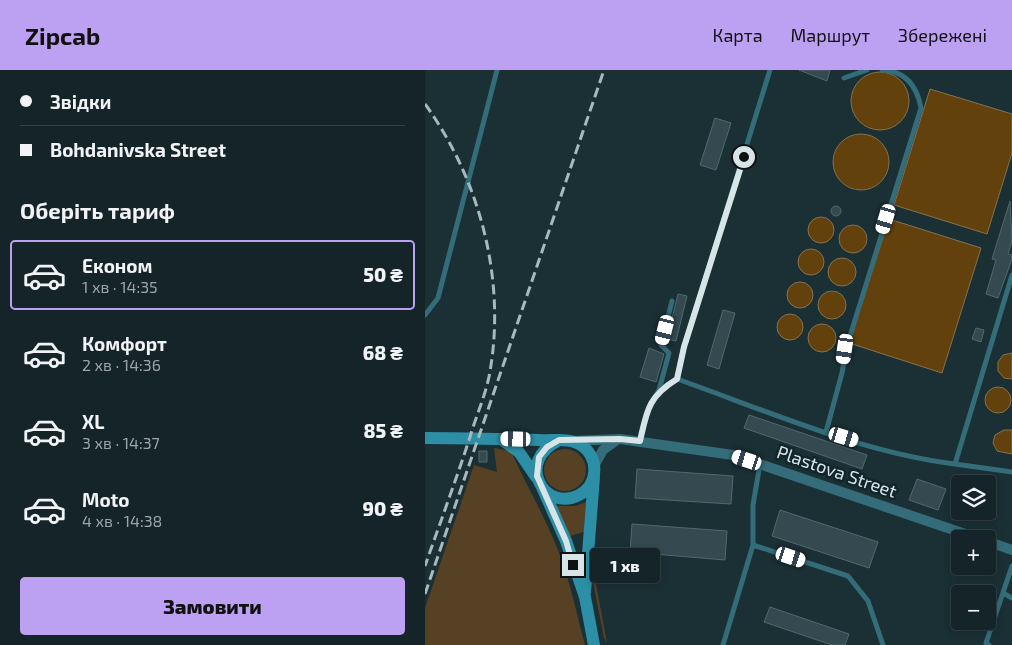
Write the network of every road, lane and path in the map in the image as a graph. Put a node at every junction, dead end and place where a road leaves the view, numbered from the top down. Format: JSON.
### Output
{"nodes":[{"id":1,"x":497,"y":70,"type":"edge"},
{"id":2,"x":770,"y":70,"type":"edge"},
{"id":3,"x":867,"y":70,"type":"edge"},
{"id":4,"x":882,"y":70,"type":"edge"},
{"id":5,"x":843,"y":78,"type":"dead end"},
{"id":6,"x":1012,"y":275,"type":"edge"},
{"id":7,"x":672,"y":301,"type":"dead end"},
{"id":8,"x":425,"y":315,"type":"edge"},
{"id":9,"x":677,"y":379,"type":"junction"},
{"id":10,"x":659,"y":390,"type":"junction"},
{"id":11,"x":826,"y":432,"type":"junction"},
{"id":12,"x":425,"y":438,"type":"edge"},
{"id":13,"x":501,"y":439,"type":"junction"},
{"id":14,"x":620,"y":439,"type":"junction"},
{"id":15,"x":565,"y":440,"type":"junction"},
{"id":16,"x":640,"y":441,"type":"junction"},
{"id":17,"x":760,"y":464,"type":"junction"},
{"id":18,"x":955,"y":464,"type":"junction"},
{"id":19,"x":594,"y":469,"type":"junction"},
{"id":20,"x":1012,"y":472,"type":"edge"},
{"id":21,"x":541,"y":485,"type":"junction"},
{"id":22,"x":954,"y":530,"type":"edge"},
{"id":23,"x":753,"y":544,"type":"junction"},
{"id":24,"x":996,"y":544,"type":"edge"},
{"id":25,"x":1012,"y":550,"type":"edge"},
{"id":26,"x":1012,"y":566,"type":"edge"},
{"id":27,"x":1003,"y":593,"type":"junction"},
{"id":28,"x":585,"y":597,"type":"junction"},
{"id":29,"x":1012,"y":598,"type":"edge"},
{"id":30,"x":987,"y":644,"type":"edge"},
{"id":31,"x":594,"y":645,"type":"edge"},
{"id":32,"x":723,"y":645,"type":"edge"},
{"id":33,"x":883,"y":645,"type":"edge"}],
"edges":[{"from":1,"to":8,"type":"lane"},
{"from":2,"to":9,"type":"lane"},
{"from":3,"to":5,"type":"lane"},
{"from":4,"to":11,"type":"lane"},
{"from":6,"to":18,"type":"lane"},
{"from":7,"to":10,"type":"lane"},
{"from":9,"to":10,"type":"lane"},
{"from":9,"to":11,"type":"lane"},
{"from":10,"to":16,"type":"lane"},
{"from":11,"to":18,"type":"lane"},
{"from":12,"to":13,"type":"main road","name":"Plastova Street"},
{"from":13,"to":15,"type":"main road","name":"Plastova Street"},
{"from":13,"to":21,"type":"main road"},
{"from":14,"to":15,"type":"street","name":"Plastova Street"},
{"from":14,"to":16,"type":"street","name":"Plastova Street"},
{"from":14,"to":19,"type":"street"},
{"from":15,"to":19,"type":"main road"},
{"from":15,"to":21,"type":"main road"},
{"from":16,"to":17,"type":"street","name":"Plastova Street"},
{"from":17,"to":22,"type":"street","name":"Plastova Street"},
{"from":17,"to":23,"type":"lane"},
{"from":18,"to":20,"type":"lane"},
{"from":19,"to":21,"type":"main road"},
{"from":19,"to":28,"type":"main road"},
{"from":21,"to":28,"type":"main road"},
{"from":23,"to":32,"type":"lane"},
{"from":23,"to":33,"type":"lane"},
{"from":24,"to":25,"type":"street"},
{"from":26,"to":27,"type":"lane"},
{"from":27,"to":29,"type":"lane"},
{"from":27,"to":30,"type":"lane"},
{"from":28,"to":31,"type":"main road"}]}
